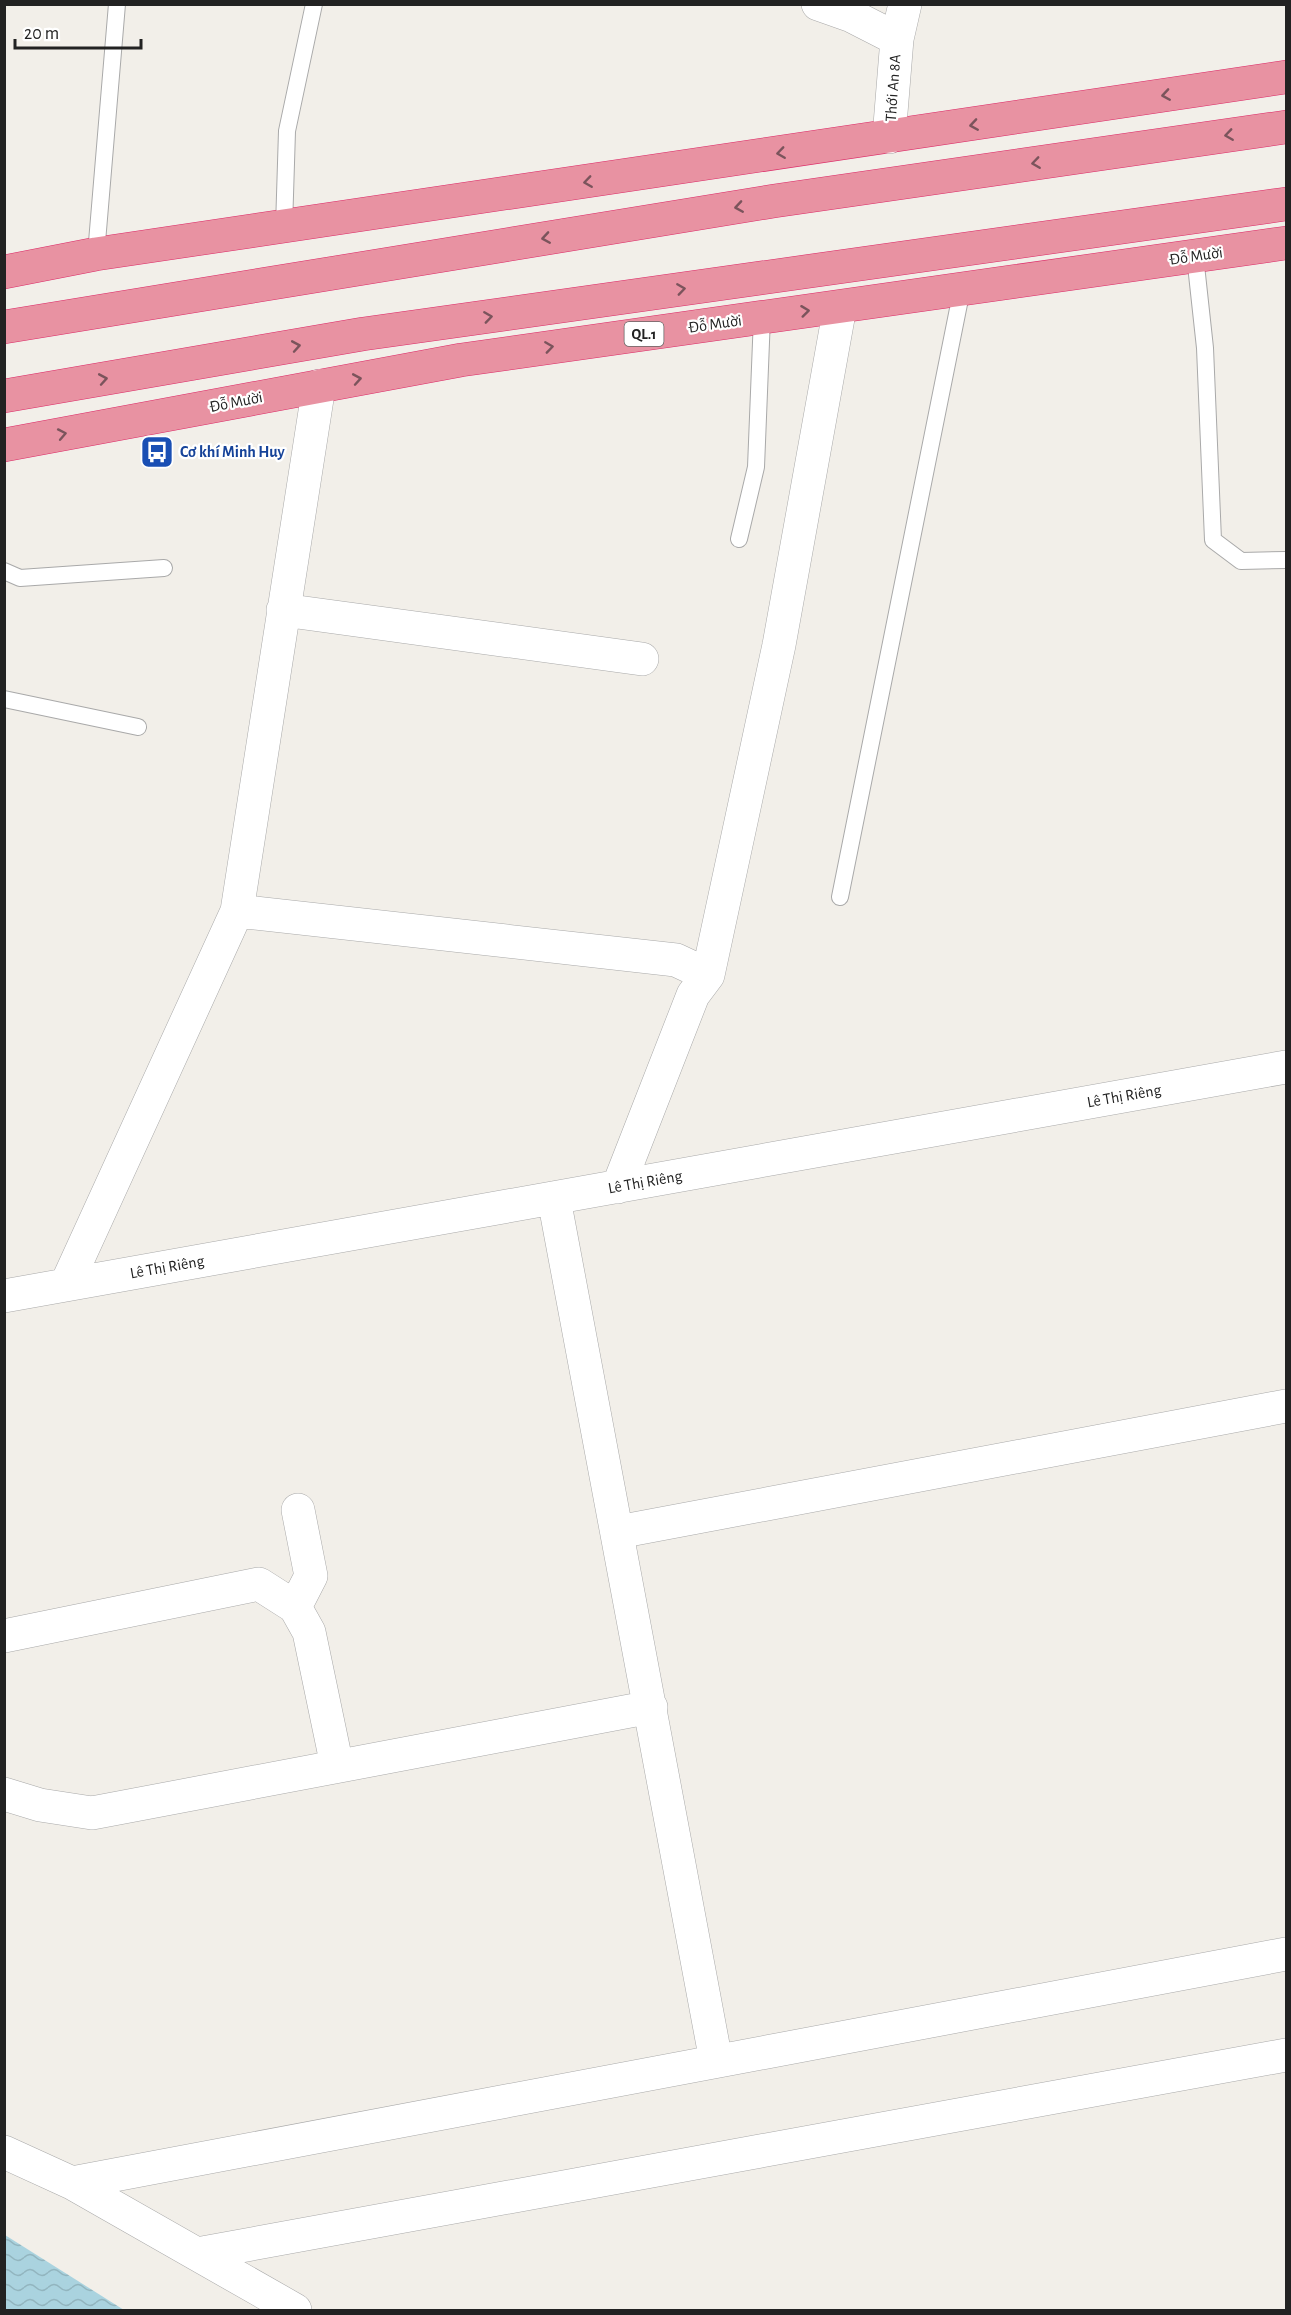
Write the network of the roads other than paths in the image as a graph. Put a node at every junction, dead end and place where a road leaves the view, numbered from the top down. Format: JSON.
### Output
{"nodes":[{"id":1,"x":117,"y":4,"type":"edge"},
{"id":2,"x":314,"y":4,"type":"edge"},
{"id":3,"x":818,"y":4,"type":"edge"},
{"id":4,"x":905,"y":4,"type":"edge"},
{"id":5,"x":897,"y":39,"type":"junction"},
{"id":6,"x":1287,"y":77,"type":"edge"},
{"id":7,"x":1287,"y":127,"type":"edge"},
{"id":8,"x":889,"y":137,"type":"junction"},
{"id":9,"x":774,"y":201,"type":"junction"},
{"id":10,"x":1287,"y":204,"type":"edge"},
{"id":11,"x":284,"y":227,"type":"junction"},
{"id":12,"x":1287,"y":243,"type":"edge"},
{"id":13,"x":96,"y":254,"type":"junction"},
{"id":14,"x":1195,"y":256,"type":"junction"},
{"id":15,"x":4,"y":272,"type":"edge"},
{"id":16,"x":962,"y":290,"type":"junction"},
{"id":17,"x":840,"y":307,"type":"junction"},
{"id":18,"x":762,"y":317,"type":"junction"},
{"id":19,"x":4,"y":327,"type":"edge"},
{"id":20,"x":319,"y":386,"type":"junction"},
{"id":21,"x":4,"y":396,"type":"edge"},
{"id":22,"x":4,"y":445,"type":"edge"},
{"id":23,"x":739,"y":539,"type":"dead end"},
{"id":24,"x":1287,"y":560,"type":"edge"},
{"id":25,"x":164,"y":567,"type":"dead end"},
{"id":26,"x":4,"y":571,"type":"edge"},
{"id":27,"x":283,"y":610,"type":"junction"},
{"id":28,"x":642,"y":659,"type":"dead end"},
{"id":29,"x":4,"y":699,"type":"edge"},
{"id":30,"x":138,"y":727,"type":"dead end"},
{"id":31,"x":840,"y":897,"type":"dead end"},
{"id":32,"x":237,"y":911,"type":"junction"},
{"id":33,"x":708,"y":975,"type":"junction"},
{"id":34,"x":1287,"y":1067,"type":"edge"},
{"id":35,"x":618,"y":1187,"type":"junction"},
{"id":36,"x":554,"y":1198,"type":"junction"},
{"id":37,"x":66,"y":1286,"type":"junction"},
{"id":38,"x":4,"y":1296,"type":"edge"},
{"id":39,"x":1287,"y":1406,"type":"edge"},
{"id":40,"x":298,"y":1510,"type":"dead end"},
{"id":41,"x":618,"y":1532,"type":"junction"},
{"id":42,"x":295,"y":1607,"type":"junction"},
{"id":43,"x":4,"y":1636,"type":"edge"},
{"id":44,"x":651,"y":1707,"type":"junction"},
{"id":45,"x":337,"y":1766,"type":"junction"},
{"id":46,"x":4,"y":1794,"type":"edge"},
{"id":47,"x":1287,"y":1953,"type":"edge"},
{"id":48,"x":1287,"y":2055,"type":"edge"},
{"id":49,"x":716,"y":2061,"type":"junction"},
{"id":50,"x":4,"y":2152,"type":"edge"},
{"id":51,"x":72,"y":2183,"type":"junction"},
{"id":52,"x":197,"y":2254,"type":"junction"},
{"id":53,"x":295,"y":2310,"type":"edge"}],
"edges":[{"from":1,"to":13,"type":"lane"},
{"from":2,"to":11,"type":"lane"},
{"from":3,"to":5,"type":"street","name":"Thới An 8A"},
{"from":4,"to":5,"type":"street","name":"Thới An 8A"},
{"from":5,"to":8,"type":"street","name":"Thới An 8A"},
{"from":6,"to":8,"type":"highway","one_way":true},
{"from":7,"to":9,"type":"highway","one_way":true},
{"from":8,"to":9,"type":"highway"},
{"from":8,"to":11,"type":"highway","one_way":true},
{"from":9,"to":19,"type":"highway","one_way":true},
{"from":21,"to":10,"type":"highway","number":"QL.1","one_way":true},
{"from":11,"to":13,"type":"highway"},
{"from":12,"to":14,"type":"highway","name":"Đỗ Mười","number":"QL.1"},
{"from":13,"to":15,"type":"highway"},
{"from":14,"to":16,"type":"highway","name":"Đỗ Mười","number":"QL.1"},
{"from":14,"to":24,"type":"lane"},
{"from":16,"to":17,"type":"highway","name":"Đỗ Mười","number":"QL.1"},
{"from":16,"to":31,"type":"lane"},
{"from":18,"to":17,"type":"highway","name":"Đỗ Mười","number":"QL.1","one_way":true},
{"from":17,"to":33,"type":"street"},
{"from":20,"to":18,"type":"highway","name":"Đỗ Mười","number":"QL.1","one_way":true},
{"from":18,"to":23,"type":"lane"},
{"from":22,"to":20,"type":"highway","name":"Đỗ Mười","number":"QL.1","one_way":true},
{"from":20,"to":27,"type":"street"},
{"from":25,"to":26,"type":"lane"},
{"from":27,"to":28,"type":"street"},
{"from":27,"to":32,"type":"street"},
{"from":29,"to":30,"type":"lane"},
{"from":32,"to":33,"type":"street"},
{"from":32,"to":37,"type":"street"},
{"from":33,"to":35,"type":"street"},
{"from":34,"to":35,"type":"street","name":"Lê Thị Riêng"},
{"from":35,"to":36,"type":"street","name":"Lê Thị Riêng"},
{"from":36,"to":37,"type":"street","name":"Lê Thị Riêng"},
{"from":36,"to":41,"type":"street"},
{"from":37,"to":38,"type":"street","name":"Lê Thị Riêng"},
{"from":39,"to":41,"type":"street"},
{"from":40,"to":42,"type":"street"},
{"from":41,"to":44,"type":"street"},
{"from":42,"to":43,"type":"street"},
{"from":42,"to":45,"type":"street"},
{"from":44,"to":45,"type":"street"},
{"from":44,"to":49,"type":"street"},
{"from":45,"to":46,"type":"street"},
{"from":47,"to":49,"type":"street"},
{"from":48,"to":52,"type":"street"},
{"from":49,"to":51,"type":"street"},
{"from":50,"to":51,"type":"street"},
{"from":51,"to":52,"type":"street"},
{"from":52,"to":53,"type":"street"}]}
